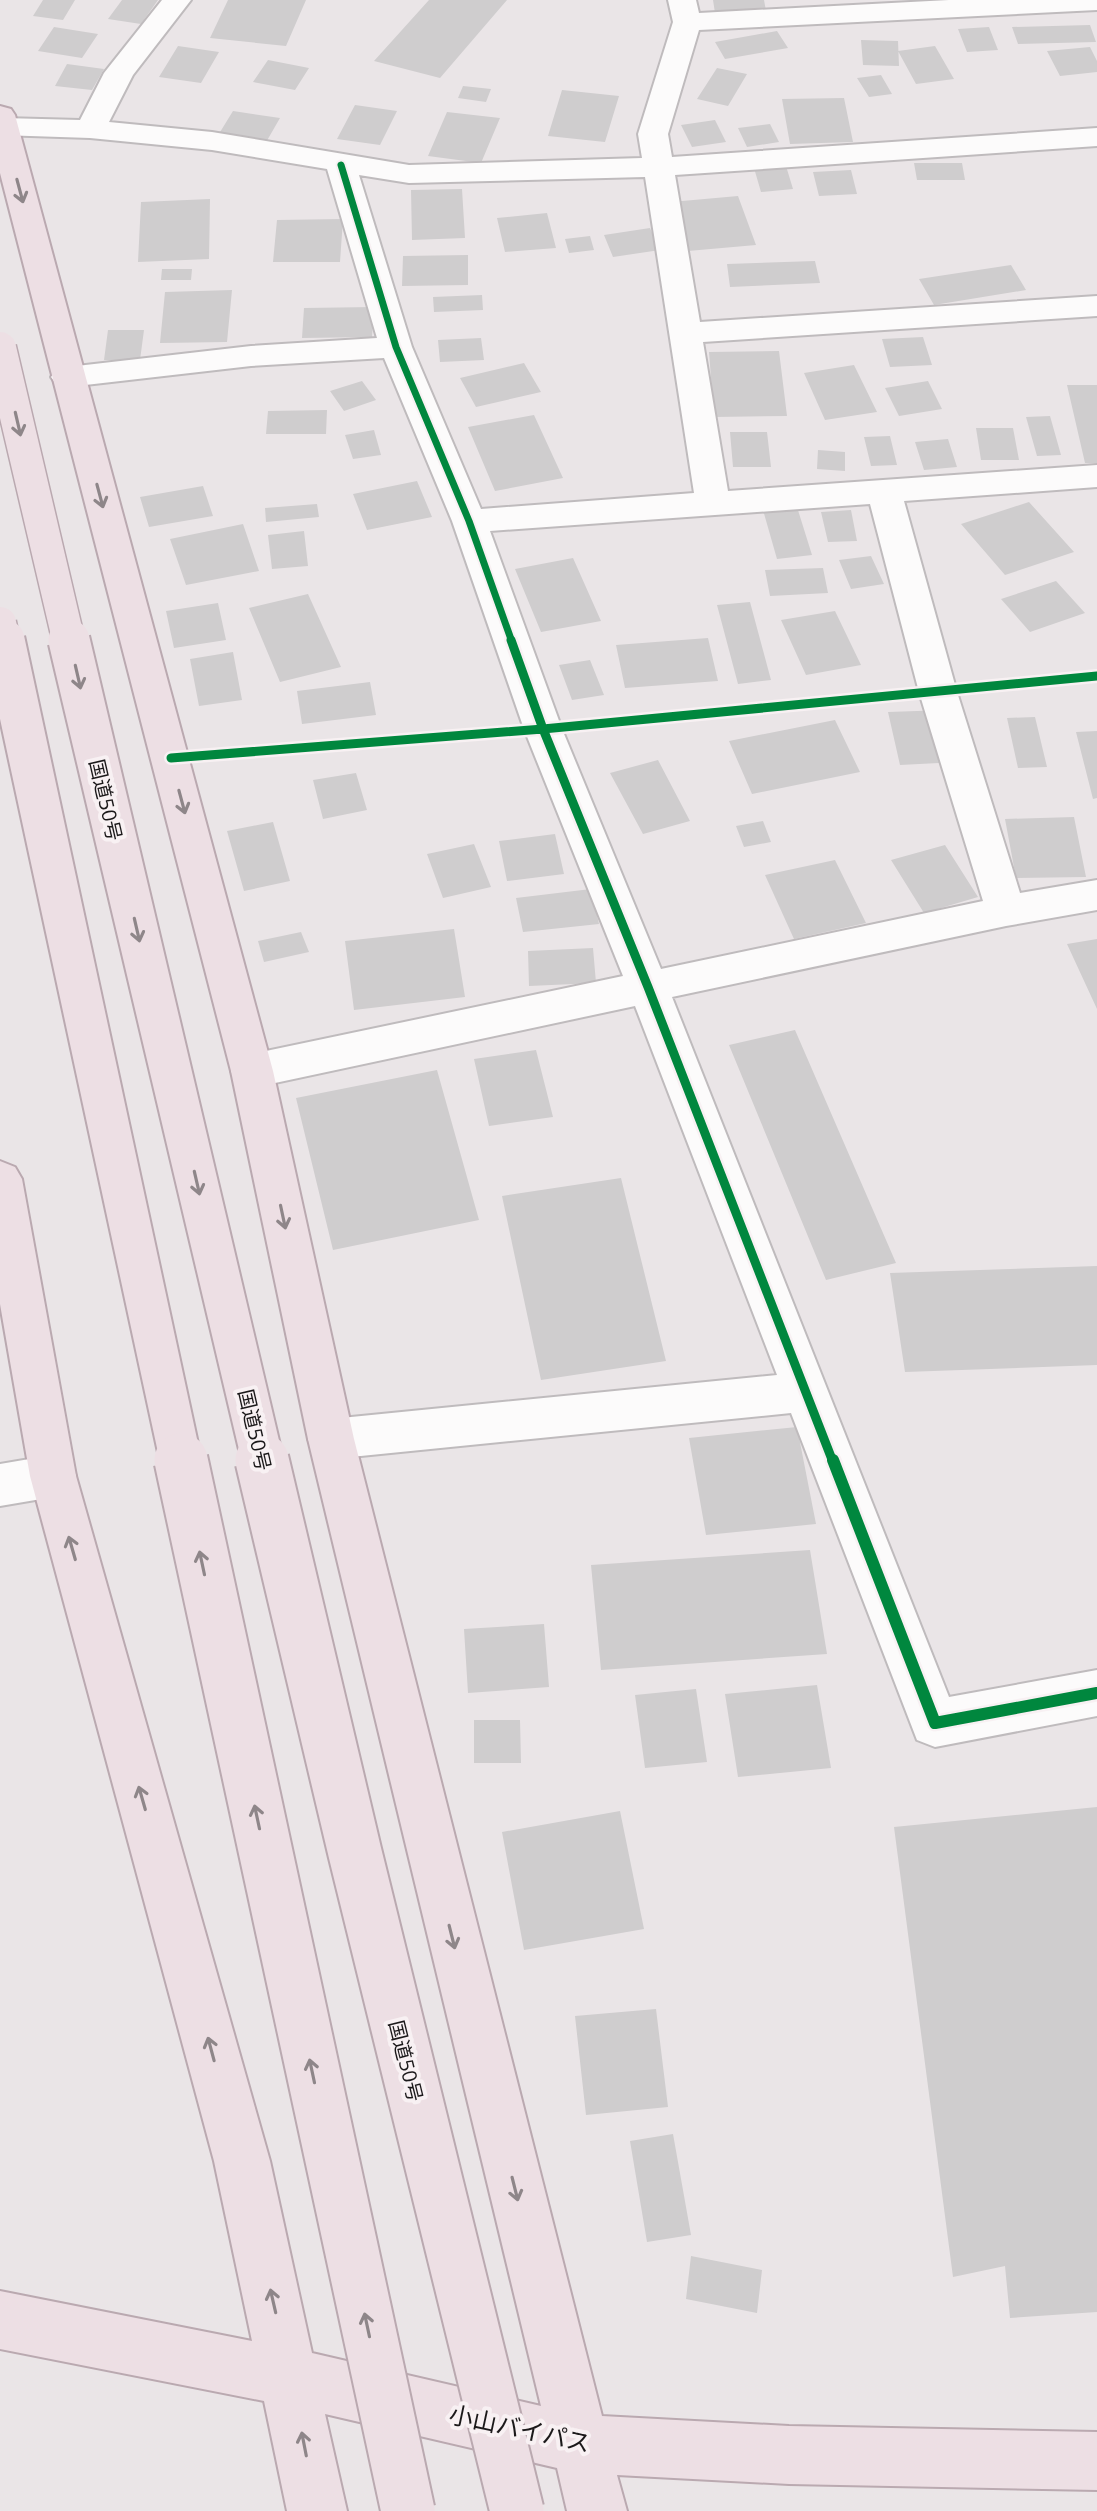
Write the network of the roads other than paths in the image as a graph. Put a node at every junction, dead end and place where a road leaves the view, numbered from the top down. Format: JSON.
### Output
{"nodes":[{"id":1,"x":177,"y":0,"type":"edge"},
{"id":2,"x":1097,"y":1,"type":"edge"},
{"id":3,"x":685,"y":11,"type":"edge"},
{"id":4,"x":2,"y":121,"type":"edge"},
{"id":5,"x":90,"y":129,"type":"junction"},
{"id":6,"x":1097,"y":137,"type":"edge"},
{"id":7,"x":341,"y":165,"type":"junction"},
{"id":8,"x":661,"y":167,"type":"junction"},
{"id":9,"x":1097,"y":306,"type":"edge"},
{"id":10,"x":687,"y":333,"type":"junction"},
{"id":11,"x":396,"y":347,"type":"junction"},
{"id":12,"x":0,"y":348,"type":"edge"},
{"id":13,"x":68,"y":377,"type":"junction"},
{"id":14,"x":1097,"y":476,"type":"edge"},
{"id":15,"x":885,"y":493,"type":"junction"},
{"id":16,"x":713,"y":504,"type":"junction"},
{"id":17,"x":469,"y":521,"type":"junction"},
{"id":18,"x":0,"y":623,"type":"edge"},
{"id":19,"x":1097,"y":895,"type":"edge"},
{"id":20,"x":1006,"y":911,"type":"junction"},
{"id":21,"x":648,"y":987,"type":"junction"},
{"id":22,"x":252,"y":1071,"type":"junction"},
{"id":23,"x":0,"y":1179,"type":"edge"},
{"id":24,"x":806,"y":1392,"type":"junction"},
{"id":25,"x":331,"y":1439,"type":"junction"},
{"id":26,"x":53,"y":1476,"type":"junction"},
{"id":27,"x":0,"y":1485,"type":"edge"},
{"id":28,"x":1097,"y":1693,"type":"edge"},
{"id":29,"x":0,"y":2320,"type":"edge"},
{"id":30,"x":290,"y":2377,"type":"junction"},
{"id":31,"x":578,"y":2444,"type":"junction"},
{"id":32,"x":1097,"y":2461,"type":"edge"},
{"id":33,"x":317,"y":2511,"type":"edge"},
{"id":34,"x":408,"y":2511,"type":"edge"},
{"id":35,"x":517,"y":2511,"type":"edge"},
{"id":36,"x":597,"y":2511,"type":"edge"}],
"edges":[{"from":1,"to":5,"type":"street"},
{"from":2,"to":3,"type":"street"},
{"from":3,"to":8,"type":"street"},
{"from":4,"to":5,"type":"street"},
{"from":4,"to":13,"type":"highway","one_way":true},
{"from":5,"to":7,"type":"street"},
{"from":6,"to":8,"type":"street"},
{"from":7,"to":8,"type":"street"},
{"from":7,"to":11,"type":"street"},
{"from":8,"to":10,"type":"street"},
{"from":9,"to":10,"type":"street"},
{"from":10,"to":16,"type":"street"},
{"from":11,"to":13,"type":"street"},
{"from":11,"to":17,"type":"street"},
{"from":12,"to":35,"type":"highway","name":"国道50号","one_way":true,"bridge":true},
{"from":13,"to":22,"type":"highway","one_way":true},
{"from":14,"to":15,"type":"street"},
{"from":15,"to":16,"type":"street"},
{"from":15,"to":20,"type":"street"},
{"from":16,"to":17,"type":"street"},
{"from":17,"to":21,"type":"street"},
{"from":34,"to":18,"type":"highway","one_way":true,"bridge":true},
{"from":19,"to":20,"type":"street"},
{"from":20,"to":21,"type":"street"},
{"from":21,"to":22,"type":"street"},
{"from":21,"to":24,"type":"street"},
{"from":22,"to":25,"type":"highway","one_way":true},
{"from":23,"to":26,"type":"highway"},
{"from":24,"to":25,"type":"street"},
{"from":24,"to":28,"type":"street"},
{"from":25,"to":31,"type":"highway","one_way":true},
{"from":26,"to":27,"type":"street"},
{"from":30,"to":26,"type":"highway","one_way":true},
{"from":29,"to":30,"type":"highway","name":"小山バイパス"},
{"from":30,"to":31,"type":"highway","name":"小山バイパス"},
{"from":33,"to":30,"type":"highway","one_way":true},
{"from":31,"to":32,"type":"highway","name":"小山バイパス"},
{"from":31,"to":36,"type":"highway"}]}
